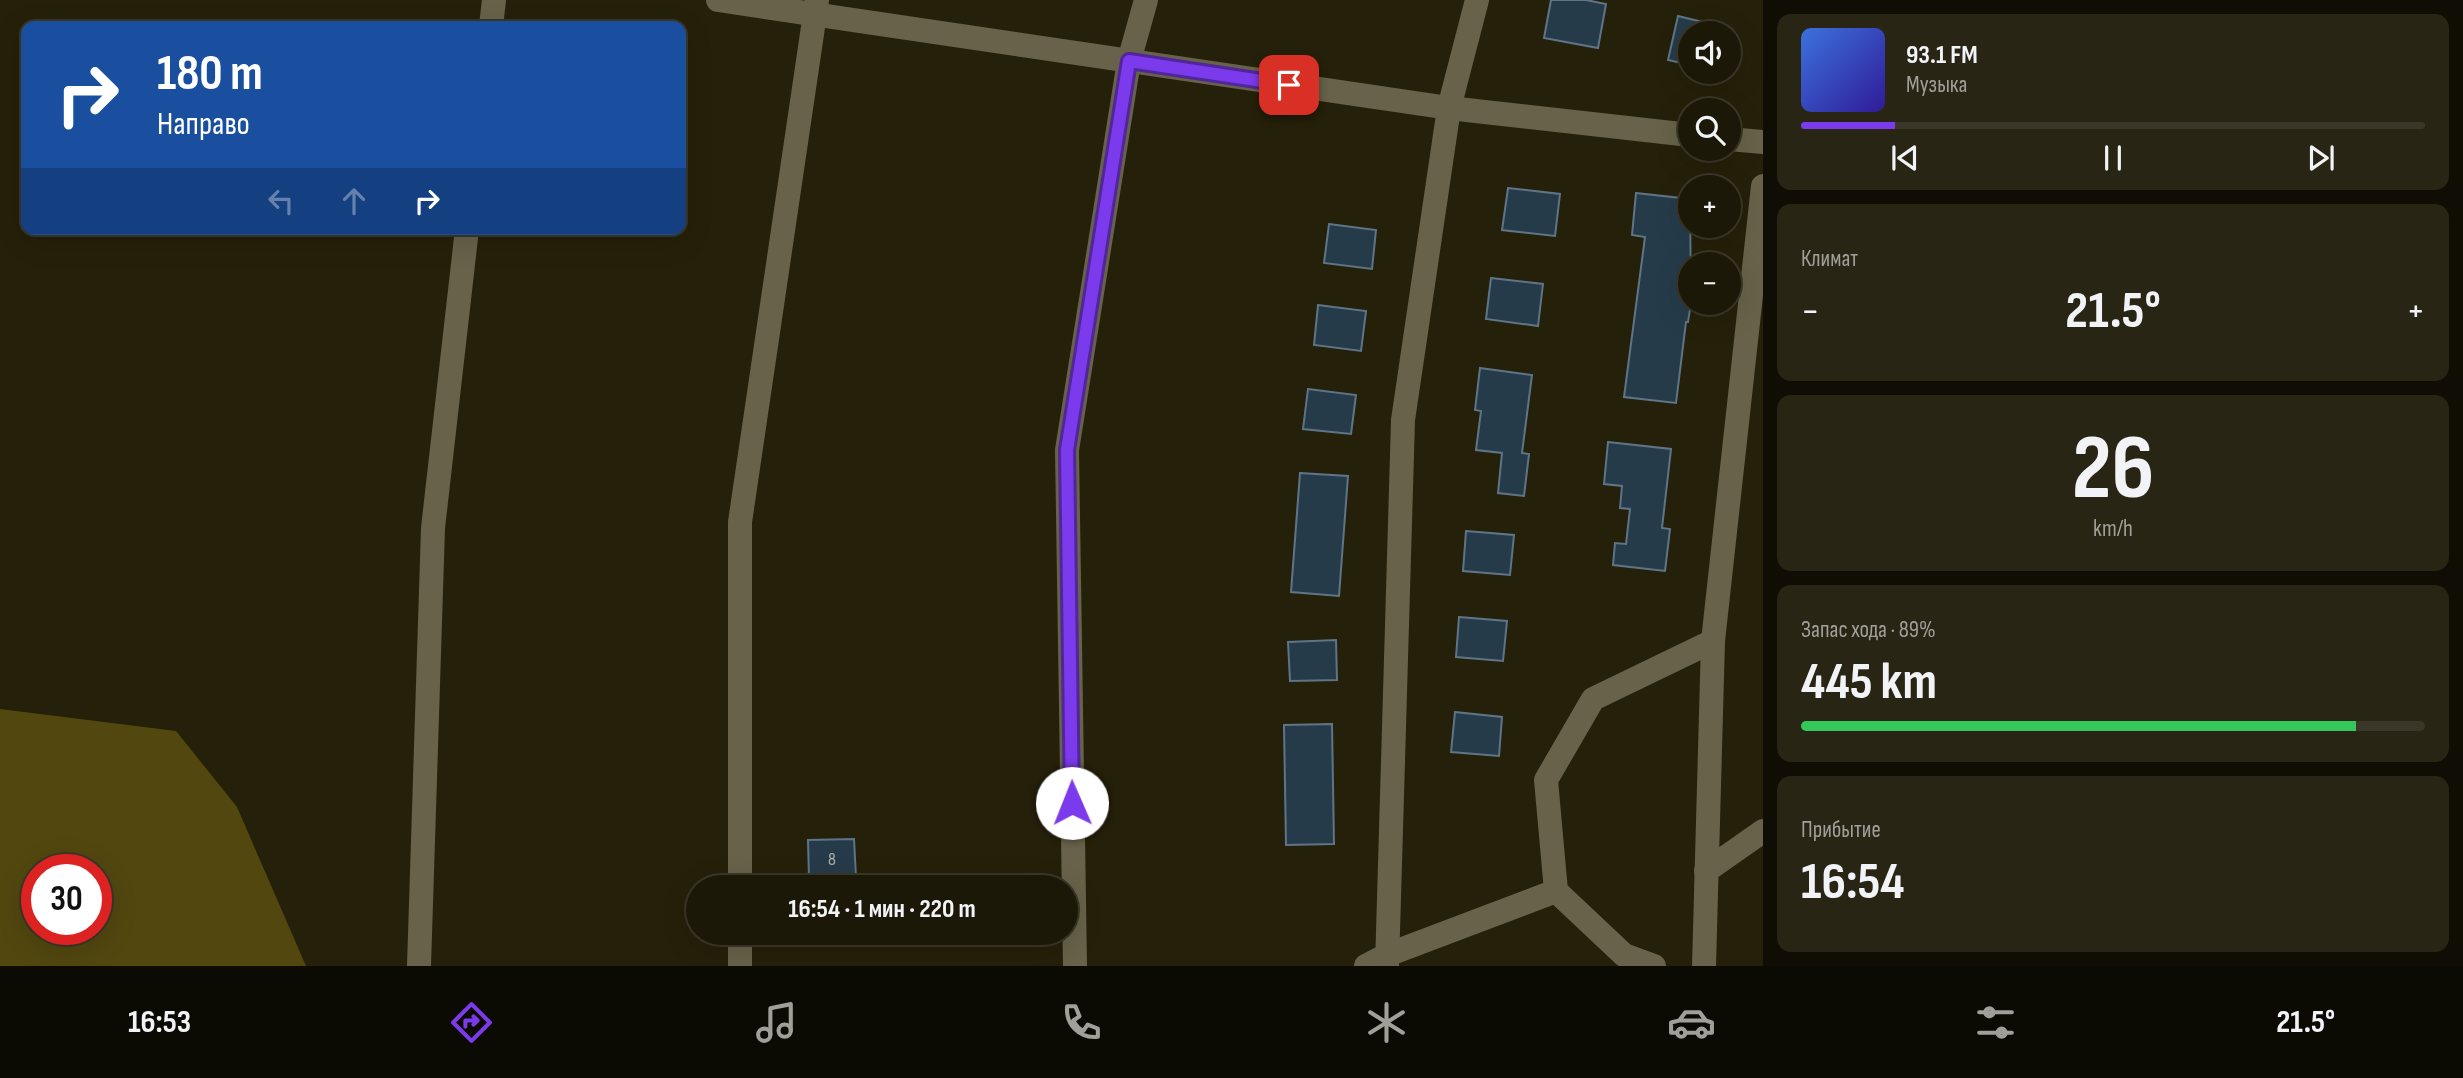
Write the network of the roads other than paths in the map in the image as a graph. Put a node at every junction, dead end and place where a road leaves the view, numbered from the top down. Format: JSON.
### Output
{"nodes":[{"id":1,"x":494,"y":0,"type":"edge"},
{"id":2,"x":718,"y":0,"type":"edge"},
{"id":3,"x":1146,"y":0,"type":"edge"},
{"id":4,"x":1477,"y":0,"type":"edge"},
{"id":5,"x":815,"y":7,"type":"edge"},
{"id":6,"x":492,"y":21,"type":"edge"},
{"id":7,"x":1129,"y":61,"type":"junction"},
{"id":8,"x":1449,"y":108,"type":"junction"},
{"id":9,"x":1678,"y":134,"type":"edge"},
{"id":10,"x":1741,"y":140,"type":"edge"},
{"id":11,"x":1763,"y":142,"type":"edge"},
{"id":12,"x":1763,"y":186,"type":"edge"},
{"id":13,"x":466,"y":235,"type":"edge"},
{"id":14,"x":1713,"y":641,"type":"junction"},
{"id":15,"x":1763,"y":831,"type":"edge"},
{"id":16,"x":1706,"y":871,"type":"junction"},
{"id":17,"x":740,"y":875,"type":"edge"},
{"id":18,"x":1556,"y":891,"type":"junction"},
{"id":19,"x":740,"y":945,"type":"edge"},
{"id":20,"x":1380,"y":962,"type":"edge"},
{"id":21,"x":419,"y":966,"type":"edge"},
{"id":22,"x":740,"y":966,"type":"edge"},
{"id":23,"x":1074,"y":966,"type":"edge"},
{"id":24,"x":1654,"y":966,"type":"edge"},
{"id":25,"x":1704,"y":966,"type":"edge"}],
"edges":[{"from":1,"to":6,"type":"street"},
{"from":2,"to":5,"type":"street"},
{"from":3,"to":7,"type":"street"},
{"from":4,"to":8,"type":"street"},
{"from":5,"to":7,"type":"street"},
{"from":5,"to":17,"type":"street"},
{"from":7,"to":8,"type":"street"},
{"from":7,"to":23,"type":"street"},
{"from":8,"to":9,"type":"street"},
{"from":8,"to":20,"type":"street"},
{"from":10,"to":11,"type":"street"},
{"from":12,"to":14,"type":"street"},
{"from":13,"to":21,"type":"street"},
{"from":14,"to":16,"type":"street"},
{"from":14,"to":18,"type":"street"},
{"from":15,"to":16,"type":"street"},
{"from":16,"to":25,"type":"street"},
{"from":18,"to":20,"type":"street"},
{"from":18,"to":24,"type":"street"},
{"from":19,"to":22,"type":"street"}]}
